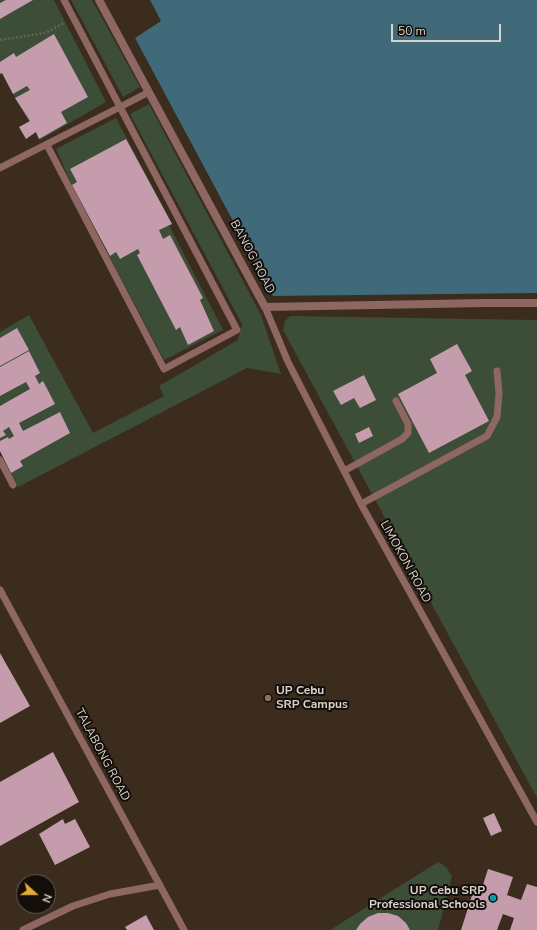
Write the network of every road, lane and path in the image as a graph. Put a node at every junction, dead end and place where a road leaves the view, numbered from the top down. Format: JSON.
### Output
{"nodes":[{"id":1,"x":64,"y":0,"type":"edge"},
{"id":2,"x":100,"y":0,"type":"edge"},
{"id":3,"x":73,"y":18,"type":"junction"},
{"id":4,"x":0,"y":40,"type":"edge"},
{"id":5,"x":150,"y":92,"type":"junction"},
{"id":6,"x":120,"y":108,"type":"junction"},
{"id":7,"x":46,"y":145,"type":"junction"},
{"id":8,"x":0,"y":168,"type":"edge"},
{"id":9,"x":537,"y":303,"type":"edge"},
{"id":10,"x":265,"y":307,"type":"junction"},
{"id":11,"x":497,"y":371,"type":"dead end"},
{"id":12,"x":396,"y":401,"type":"dead end"},
{"id":13,"x":0,"y":460,"type":"edge"},
{"id":14,"x":344,"y":471,"type":"junction"},
{"id":15,"x":13,"y":486,"type":"dead end"},
{"id":16,"x":361,"y":504,"type":"junction"},
{"id":17,"x":0,"y":590,"type":"edge"},
{"id":18,"x":537,"y":822,"type":"edge"},
{"id":19,"x":160,"y":886,"type":"junction"},
{"id":20,"x":23,"y":930,"type":"edge"},
{"id":21,"x":184,"y":930,"type":"edge"}],
"edges":[{"from":1,"to":3,"type":"lane"},
{"from":2,"to":5,"type":"street","name":"BANOG ROAD"},
{"from":3,"to":4,"type":"path"},
{"from":3,"to":6,"type":"lane"},
{"from":5,"to":6,"type":"lane"},
{"from":5,"to":10,"type":"street","name":"BANOG ROAD"},
{"from":6,"to":7,"type":"lane"},
{"from":6,"to":7,"type":"lane"},
{"from":7,"to":8,"type":"lane"},
{"from":9,"to":10,"type":"street","name":"BANOG ROAD"},
{"from":10,"to":14,"type":"lane","name":"LIMOKON ROAD"},
{"from":11,"to":16,"type":"lane"},
{"from":12,"to":14,"type":"lane"},
{"from":13,"to":15,"type":"lane"},
{"from":14,"to":16,"type":"lane","name":"LIMOKON ROAD"},
{"from":16,"to":18,"type":"lane","name":"LIMOKON ROAD"},
{"from":17,"to":19,"type":"lane","name":"TALABONG ROAD"},
{"from":19,"to":20,"type":"lane"},
{"from":19,"to":21,"type":"lane","name":"TALABONG ROAD"}]}
